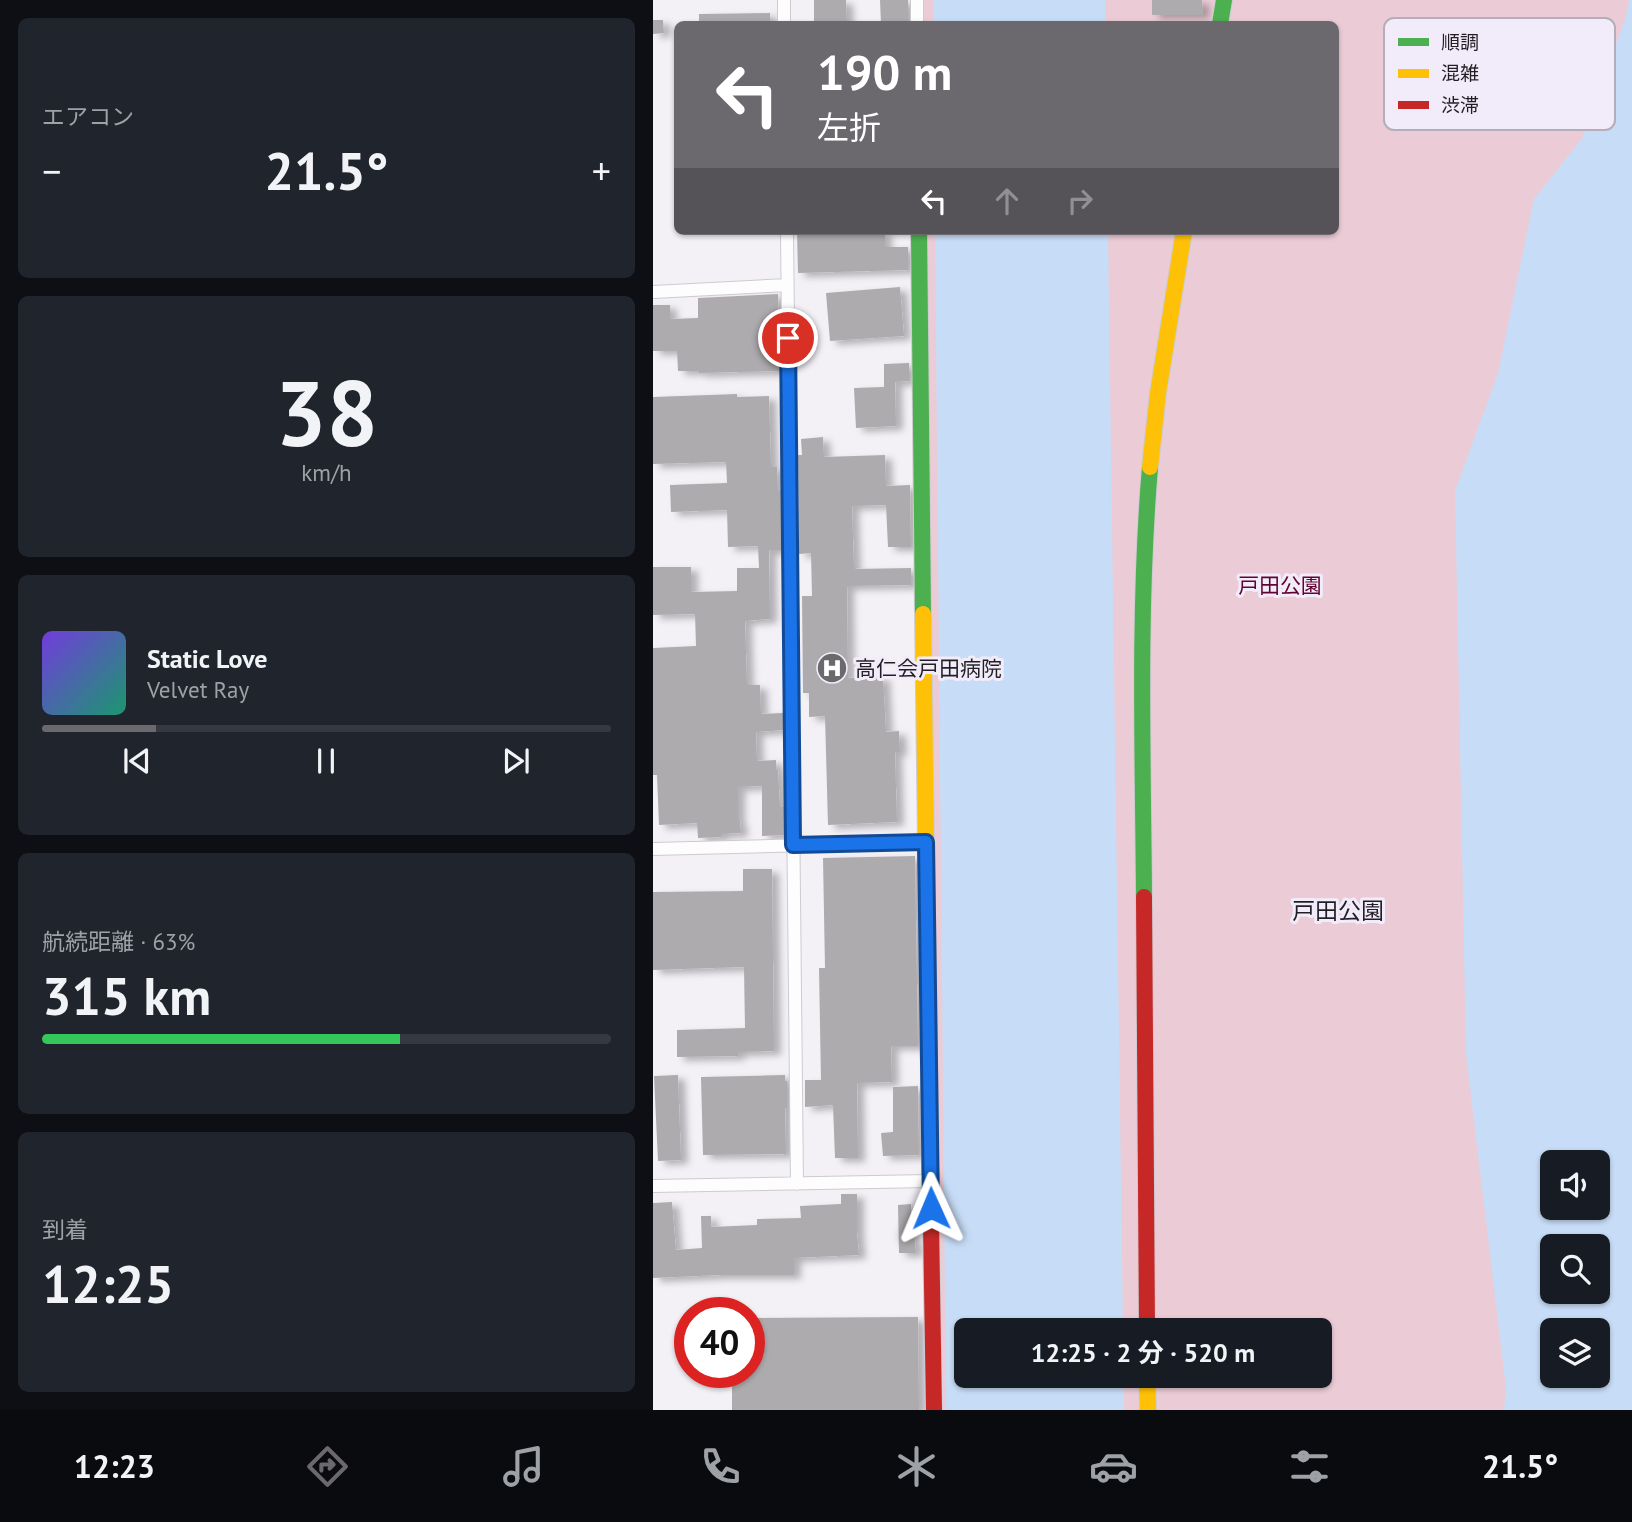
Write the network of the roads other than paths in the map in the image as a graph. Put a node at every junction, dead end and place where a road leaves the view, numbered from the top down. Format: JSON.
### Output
{"nodes":[{"id":1,"x":784,"y":0,"type":"edge"},
{"id":2,"x":917,"y":0,"type":"edge"},
{"id":3,"x":1224,"y":0,"type":"edge"},
{"id":4,"x":784,"y":21,"type":"edge"},
{"id":5,"x":917,"y":21,"type":"edge"},
{"id":6,"x":1220,"y":21,"type":"edge"},
{"id":7,"x":787,"y":235,"type":"edge"},
{"id":8,"x":920,"y":235,"type":"edge"},
{"id":9,"x":1183,"y":235,"type":"edge"},
{"id":10,"x":787,"y":285,"type":"junction"},
{"id":11,"x":653,"y":292,"type":"edge"},
{"id":12,"x":926,"y":842,"type":"junction"},
{"id":13,"x":793,"y":845,"type":"junction"},
{"id":14,"x":653,"y":849,"type":"edge"},
{"id":15,"x":930,"y":1181,"type":"junction"},
{"id":16,"x":797,"y":1184,"type":"junction"},
{"id":17,"x":653,"y":1186,"type":"edge"},
{"id":18,"x":1147,"y":1318,"type":"edge"},
{"id":19,"x":1147,"y":1388,"type":"edge"},
{"id":20,"x":934,"y":1410,"type":"edge"},
{"id":21,"x":1148,"y":1410,"type":"edge"}],
"edges":[{"from":1,"to":4,"type":"street"},
{"from":2,"to":5,"type":"street"},
{"from":3,"to":6,"type":"street"},
{"from":7,"to":10,"type":"street"},
{"from":8,"to":12,"type":"street"},
{"from":9,"to":18,"type":"street"},
{"from":10,"to":11,"type":"street"},
{"from":10,"to":13,"type":"street"},
{"from":12,"to":13,"type":"street"},
{"from":12,"to":15,"type":"street"},
{"from":13,"to":14,"type":"street"},
{"from":13,"to":16,"type":"street"},
{"from":15,"to":16,"type":"street"},
{"from":15,"to":20,"type":"street"},
{"from":16,"to":17,"type":"street"},
{"from":19,"to":21,"type":"street"}]}
